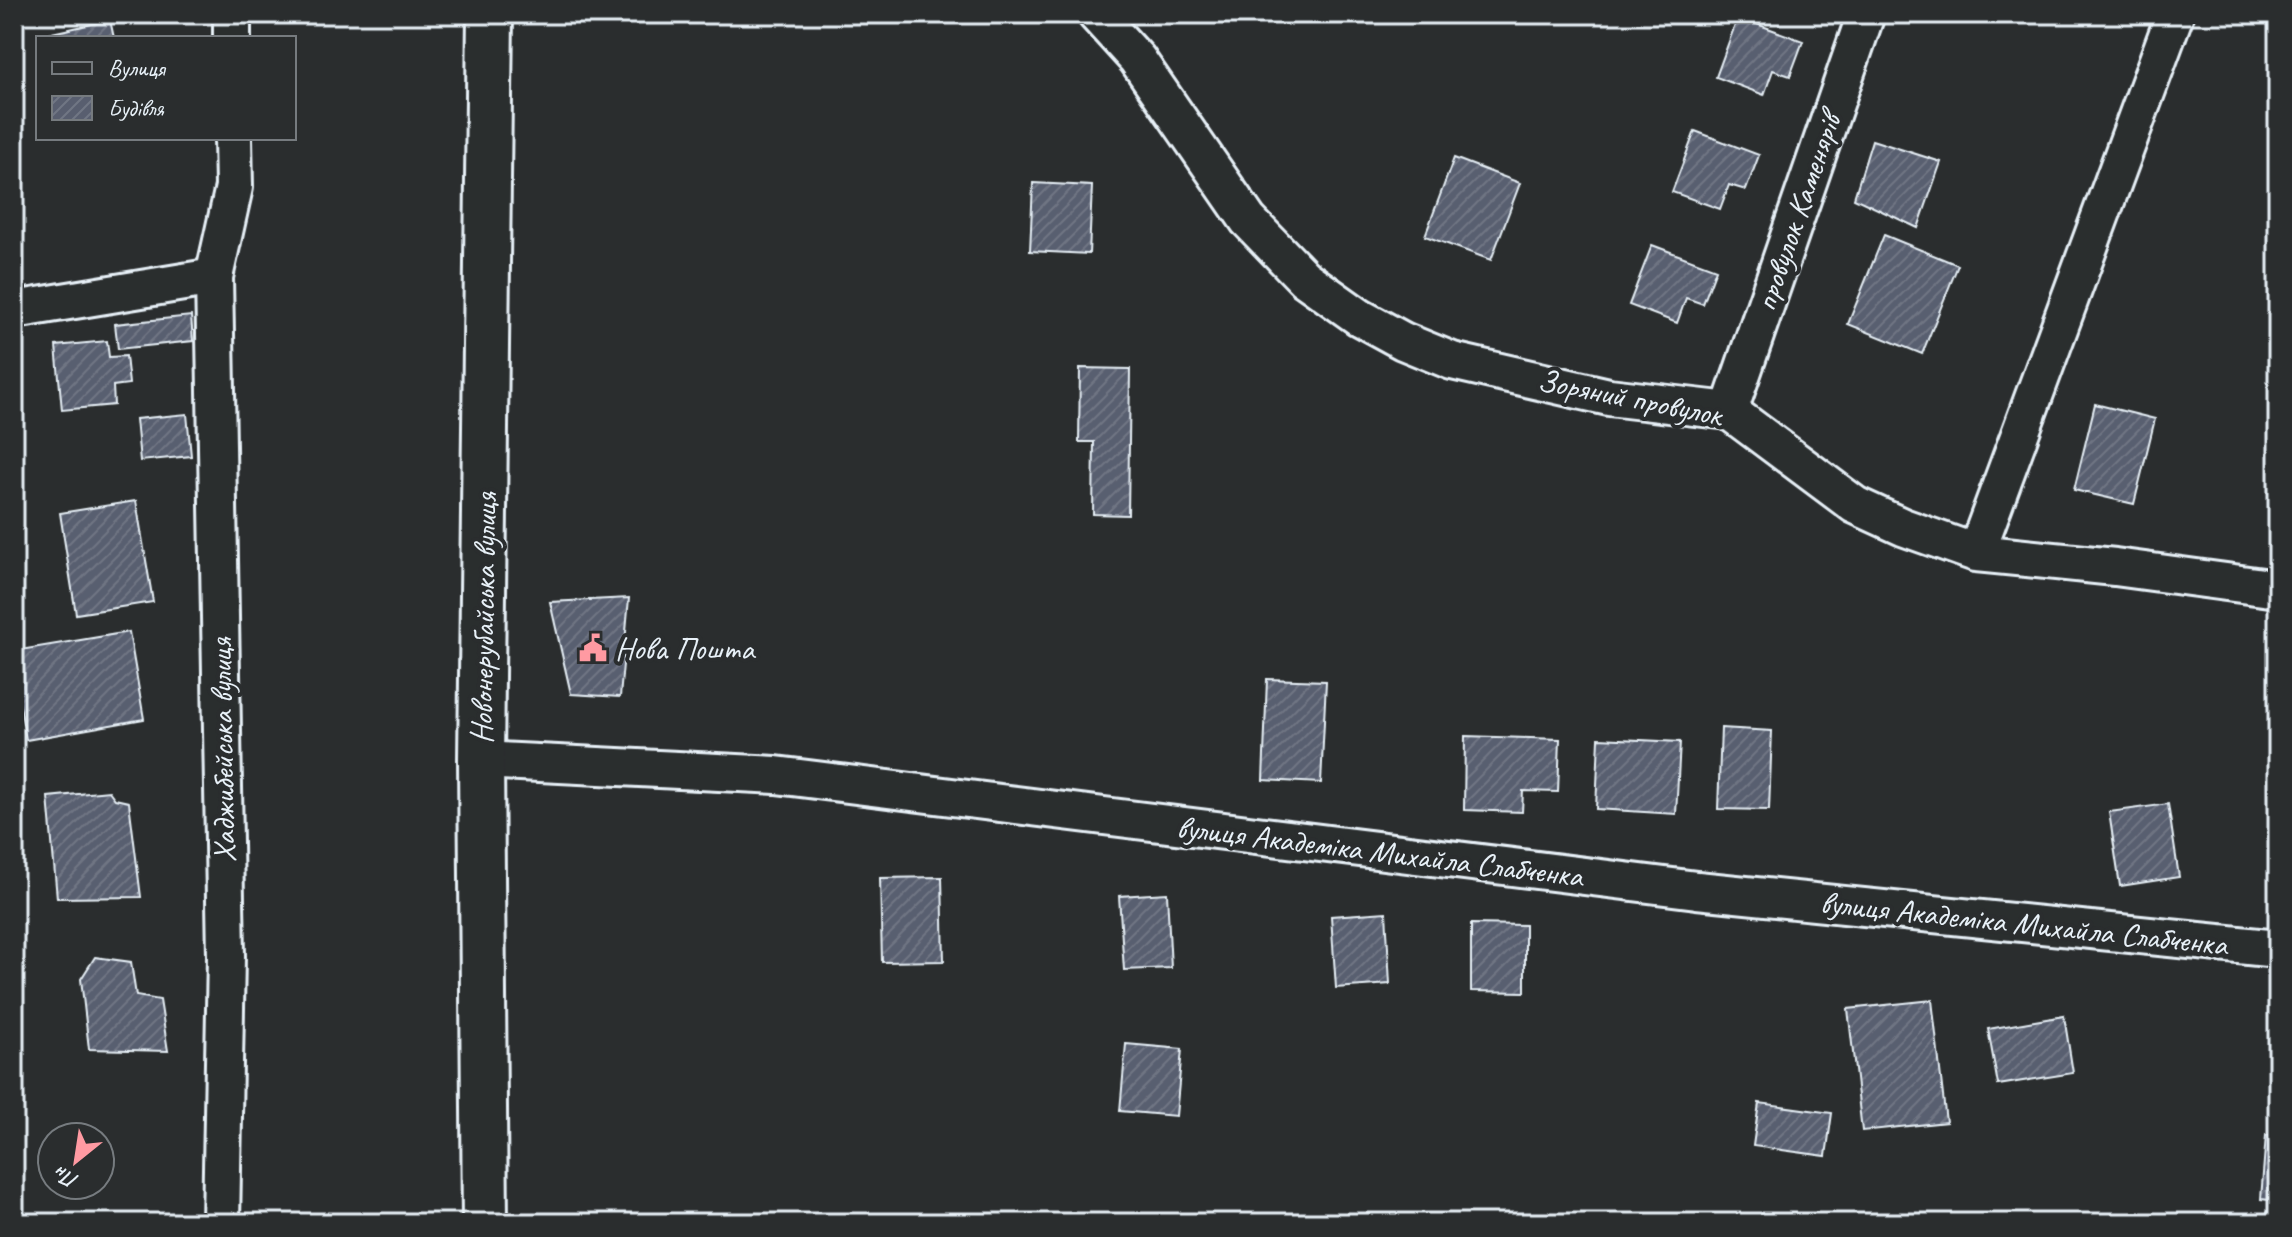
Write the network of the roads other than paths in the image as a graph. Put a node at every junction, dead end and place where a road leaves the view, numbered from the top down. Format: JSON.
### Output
{"nodes":[{"id":1,"x":232,"y":14,"type":"edge"},
{"id":2,"x":490,"y":14,"type":"edge"},
{"id":3,"x":1096,"y":14,"type":"edge"},
{"id":4,"x":1866,"y":14,"type":"edge"},
{"id":5,"x":2175,"y":14,"type":"edge"},
{"id":6,"x":232,"y":36,"type":"edge"},
{"id":7,"x":233,"y":140,"type":"edge"},
{"id":8,"x":214,"y":277,"type":"junction"},
{"id":9,"x":14,"y":310,"type":"edge"},
{"id":10,"x":1729,"y":411,"type":"junction"},
{"id":11,"x":1976,"y":553,"type":"junction"},
{"id":12,"x":2278,"y":589,"type":"edge"},
{"id":13,"x":481,"y":760,"type":"junction"},
{"id":14,"x":2278,"y":949,"type":"edge"},
{"id":15,"x":221,"y":1223,"type":"edge"},
{"id":16,"x":485,"y":1223,"type":"edge"}],
"edges":[{"from":1,"to":6,"type":"street"},
{"from":2,"to":13,"type":"street","name":"Новонерубайська вулиця"},
{"from":3,"to":10,"type":"street","name":"Зоряний провулок"},
{"from":4,"to":10,"type":"street","name":"провулок Каменярів"},
{"from":5,"to":11,"type":"street"},
{"from":7,"to":8,"type":"street","name":"Хаджибейська вулиця"},
{"from":8,"to":9,"type":"street"},
{"from":8,"to":15,"type":"street","name":"Хаджибейська вулиця"},
{"from":10,"to":11,"type":"street","name":"Зоряний провулок"},
{"from":11,"to":12,"type":"street","name":"Зоряний провулок"},
{"from":13,"to":14,"type":"street","name":"вулиця Академіка Михайла Слабченка"},
{"from":13,"to":16,"type":"street","name":"Новонерубайська вулиця"}]}
